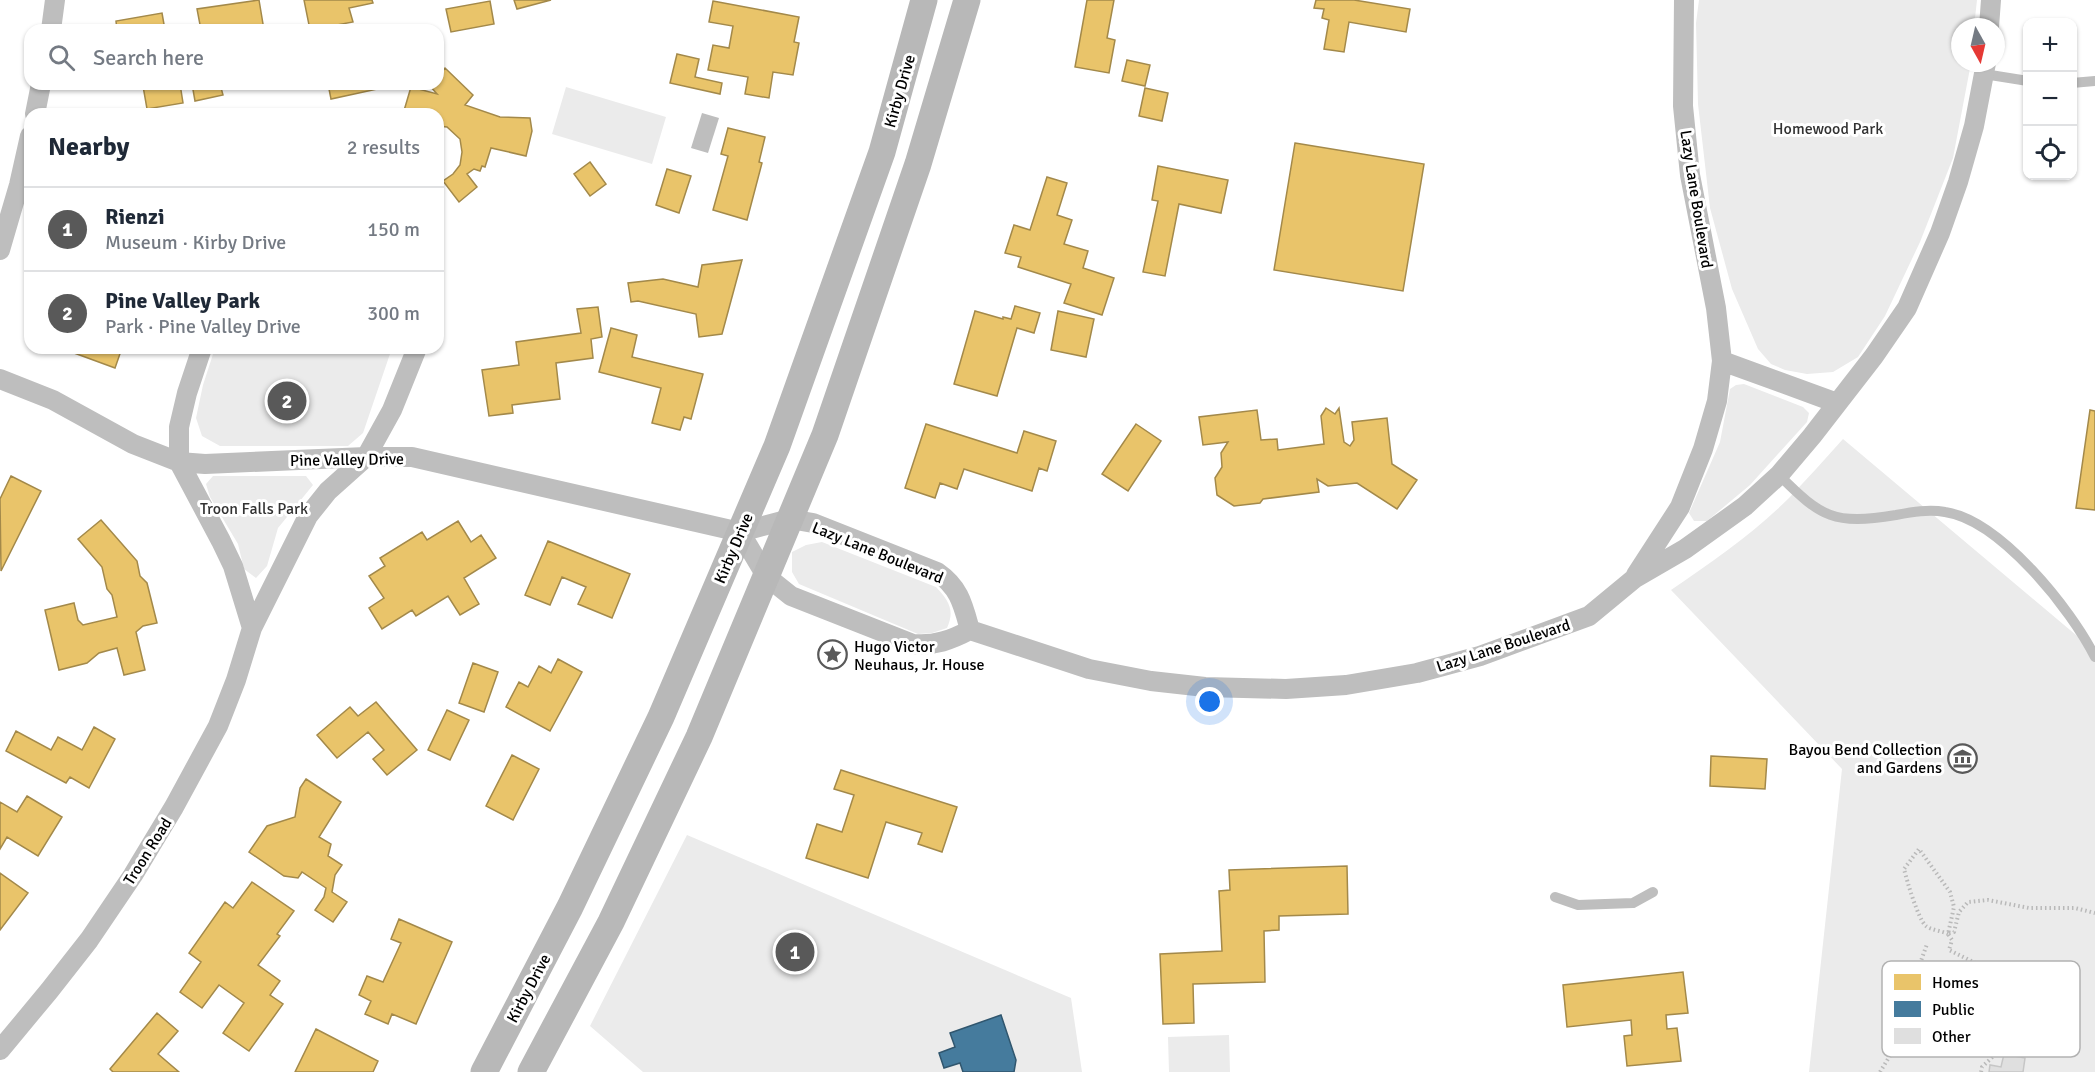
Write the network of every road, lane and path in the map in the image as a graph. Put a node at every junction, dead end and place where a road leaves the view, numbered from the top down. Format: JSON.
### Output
{"nodes":[{"id":1,"x":55,"y":0,"type":"edge"},
{"id":2,"x":924,"y":0,"type":"edge"},
{"id":3,"x":967,"y":0,"type":"edge"},
{"id":4,"x":1684,"y":0,"type":"edge"},
{"id":5,"x":1991,"y":0,"type":"edge"},
{"id":6,"x":1990,"y":18,"type":"edge"},
{"id":7,"x":52,"y":24,"type":"edge"},
{"id":8,"x":1984,"y":72,"type":"edge"},
{"id":9,"x":1996,"y":72,"type":"edge"},
{"id":10,"x":2023,"y":80,"type":"edge"},
{"id":11,"x":2095,"y":81,"type":"edge"},
{"id":12,"x":2077,"y":83,"type":"edge"},
{"id":13,"x":40,"y":90,"type":"edge"},
{"id":14,"x":36,"y":108,"type":"edge"},
{"id":15,"x":24,"y":165,"type":"edge"},
{"id":16,"x":0,"y":250,"type":"edge"},
{"id":17,"x":200,"y":354,"type":"edge"},
{"id":18,"x":415,"y":354,"type":"edge"},
{"id":19,"x":1722,"y":361,"type":"junction"},
{"id":20,"x":0,"y":379,"type":"edge"},
{"id":21,"x":1837,"y":403,"type":"junction"},
{"id":22,"x":366,"y":457,"type":"junction"},
{"id":23,"x":179,"y":462,"type":"junction"},
{"id":24,"x":1779,"y":475,"type":"junction"},
{"id":25,"x":790,"y":519,"type":"junction"},
{"id":26,"x":740,"y":532,"type":"junction"},
{"id":27,"x":766,"y":576,"type":"junction"},
{"id":28,"x":1635,"y":578,"type":"junction"},
{"id":29,"x":252,"y":628,"type":"junction"},
{"id":30,"x":970,"y":630,"type":"junction"},
{"id":31,"x":2095,"y":657,"type":"edge"},
{"id":32,"x":1653,"y":892,"type":"dead end"},
{"id":33,"x":1555,"y":897,"type":"dead end"},
{"id":34,"x":2095,"y":913,"type":"edge"},
{"id":35,"x":1948,"y":934,"type":"junction"},
{"id":36,"x":1927,"y":944,"type":"dead end"},
{"id":37,"x":1921,"y":961,"type":"edge"},
{"id":38,"x":1971,"y":961,"type":"edge"},
{"id":39,"x":0,"y":1050,"type":"edge"},
{"id":40,"x":1889,"y":1057,"type":"edge"},
{"id":41,"x":1992,"y":1057,"type":"edge"},
{"id":42,"x":484,"y":1072,"type":"edge"},
{"id":43,"x":531,"y":1072,"type":"edge"},
{"id":44,"x":1880,"y":1072,"type":"edge"},
{"id":45,"x":1981,"y":1072,"type":"edge"}],
"edges":[{"from":1,"to":7,"type":"street"},
{"from":2,"to":26,"type":"main road","name":"Kirby Drive"},
{"from":3,"to":25,"type":"main road"},
{"from":4,"to":19,"type":"street","name":"Lazy Lane Boulevard"},
{"from":5,"to":6,"type":"street"},
{"from":8,"to":21,"type":"street","name":"Lazy Lane Boulevard"},
{"from":9,"to":10,"type":"lane"},
{"from":11,"to":12,"type":"lane"},
{"from":13,"to":14,"type":"street"},
{"from":15,"to":16,"type":"street"},
{"from":17,"to":23,"type":"street"},
{"from":18,"to":22,"type":"street","name":"Troon Road"},
{"from":19,"to":21,"type":"street"},
{"from":19,"to":28,"type":"street","name":"Lazy Lane Boulevard"},
{"from":20,"to":23,"type":"street","name":"Pine Valley Drive"},
{"from":21,"to":24,"type":"street","name":"Lazy Lane Boulevard"},
{"from":22,"to":23,"type":"street","name":"Pine Valley Drive"},
{"from":22,"to":26,"type":"street","name":"Pine Valley Drive"},
{"from":22,"to":29,"type":"street","name":"Troon Road"},
{"from":23,"to":29,"type":"street"},
{"from":24,"to":28,"type":"street","name":"Lazy Lane Boulevard"},
{"from":24,"to":31,"type":"lane"},
{"from":25,"to":26,"type":"street"},
{"from":25,"to":27,"type":"main road"},
{"from":25,"to":30,"type":"street","name":"Lazy Lane Boulevard"},
{"from":26,"to":27,"type":"street"},
{"from":26,"to":42,"type":"main road","name":"Kirby Drive"},
{"from":27,"to":30,"type":"street"},
{"from":27,"to":43,"type":"main road"},
{"from":28,"to":30,"type":"street","name":"Lazy Lane Boulevard"},
{"from":29,"to":39,"type":"street","name":"Troon Road"},
{"from":32,"to":33,"type":"lane"},
{"from":34,"to":35,"type":"path"},
{"from":35,"to":35,"type":"path"},
{"from":35,"to":38,"type":"path"},
{"from":36,"to":37,"type":"path"},
{"from":40,"to":44,"type":"path"},
{"from":41,"to":45,"type":"path"}]}
